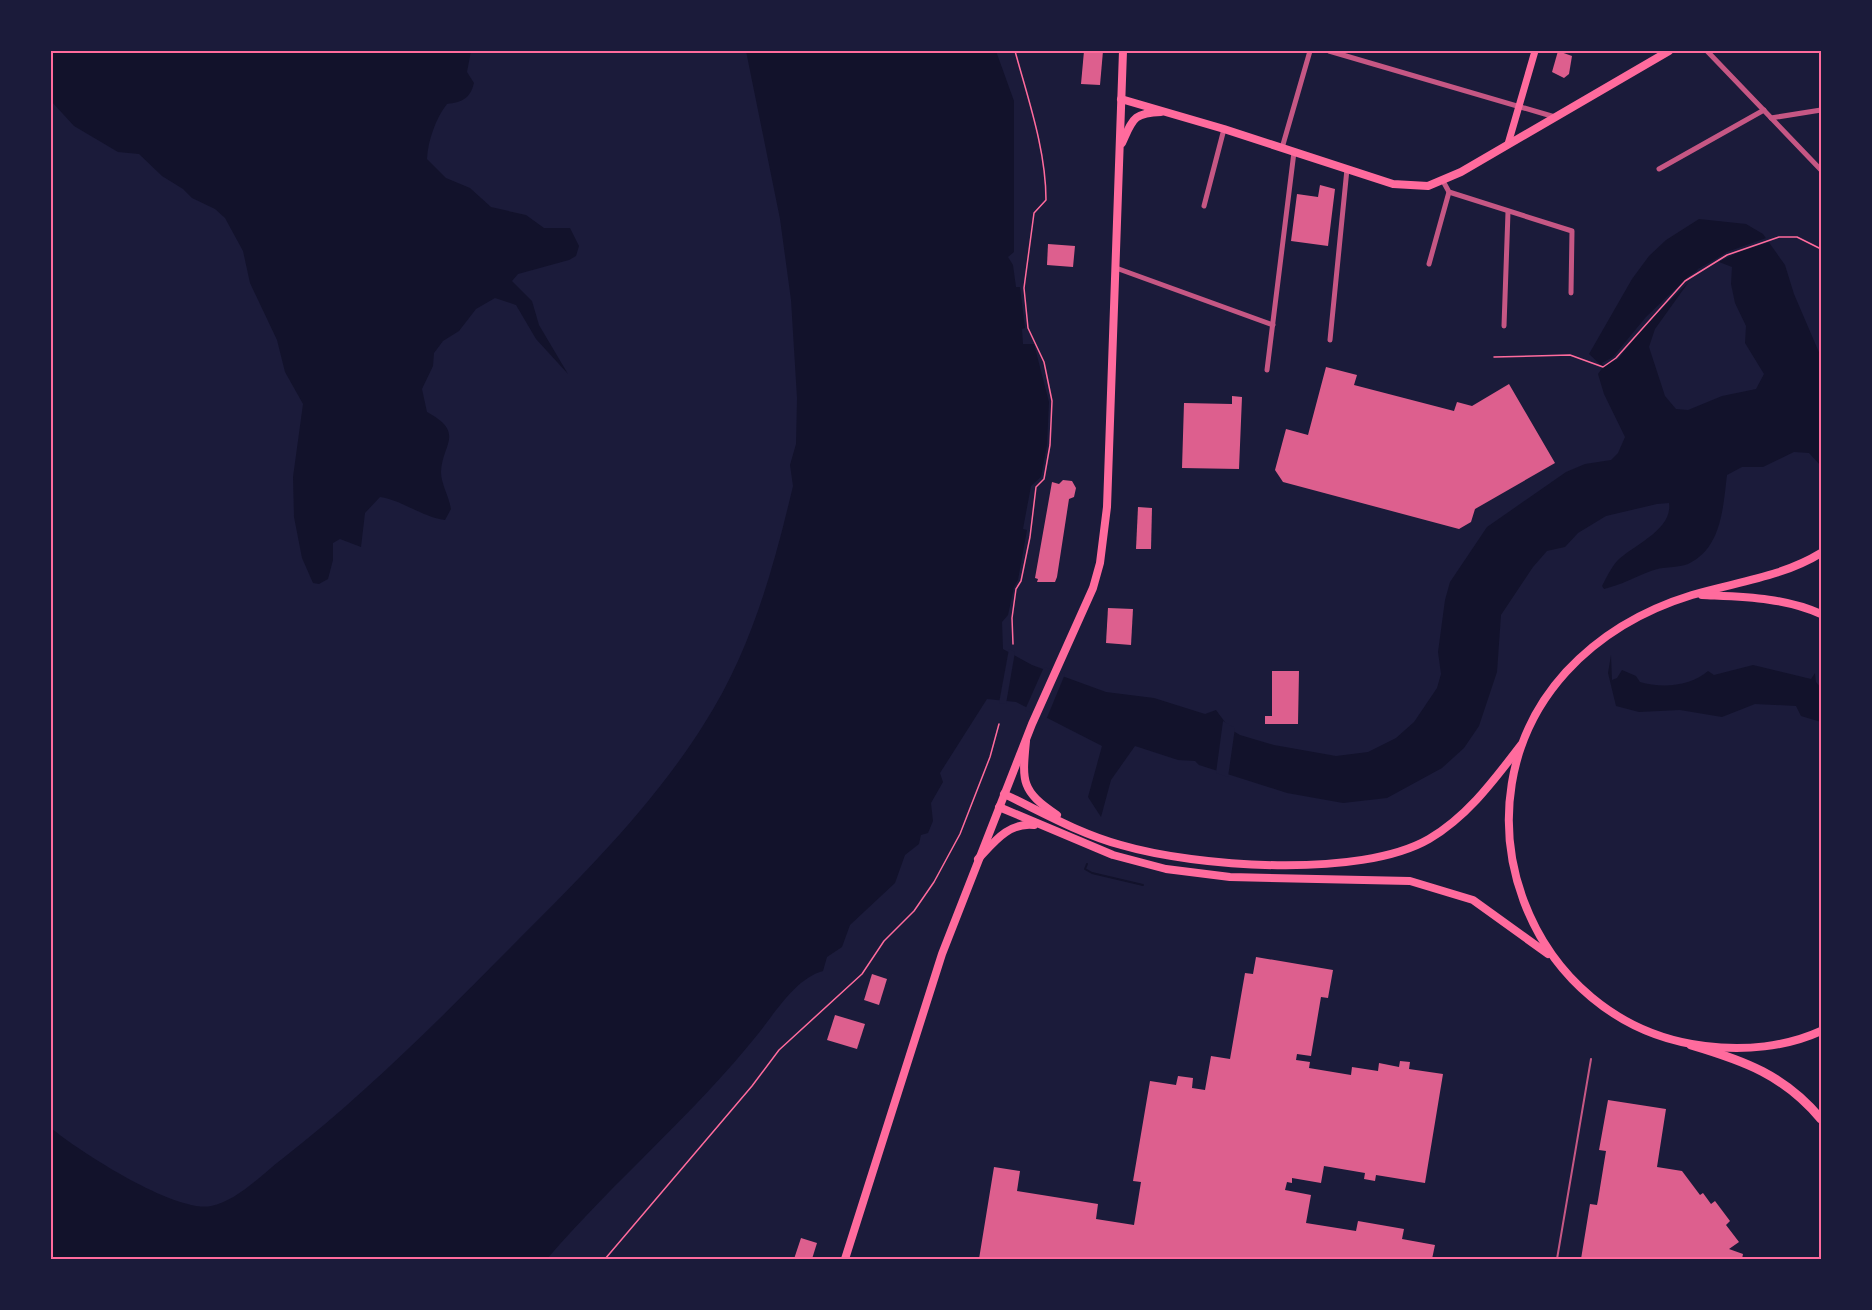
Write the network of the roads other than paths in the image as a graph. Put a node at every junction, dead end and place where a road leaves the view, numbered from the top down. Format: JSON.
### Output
{"nodes":[{"id":1,"x":1123,"y":51,"type":"edge"},
{"id":2,"x":1310,"y":51,"type":"edge"},
{"id":3,"x":1329,"y":51,"type":"edge"},
{"id":4,"x":1535,"y":51,"type":"edge"},
{"id":5,"x":1669,"y":51,"type":"edge"},
{"id":6,"x":1707,"y":51,"type":"edge"},
{"id":7,"x":1121,"y":99,"type":"junction"},
{"id":8,"x":1519,"y":105,"type":"junction"},
{"id":9,"x":1764,"y":110,"type":"junction"},
{"id":10,"x":1821,"y":110,"type":"edge"},
{"id":11,"x":1170,"y":112,"type":"junction"},
{"id":12,"x":1555,"y":117,"type":"junction"},
{"id":13,"x":1771,"y":118,"type":"junction"},
{"id":14,"x":1224,"y":129,"type":"junction"},
{"id":15,"x":1508,"y":144,"type":"junction"},
{"id":16,"x":1120,"y":146,"type":"junction"},
{"id":17,"x":1282,"y":148,"type":"junction"},
{"id":18,"x":1294,"y":152,"type":"junction"},
{"id":19,"x":1659,"y":169,"type":"dead end"},
{"id":20,"x":1347,"y":170,"type":"junction"},
{"id":21,"x":1821,"y":170,"type":"edge"},
{"id":22,"x":1443,"y":182,"type":"junction"},
{"id":23,"x":1449,"y":192,"type":"junction"},
{"id":24,"x":1204,"y":206,"type":"dead end"},
{"id":25,"x":1508,"y":212,"type":"junction"},
{"id":26,"x":1429,"y":264,"type":"dead end"},
{"id":27,"x":1116,"y":268,"type":"junction"},
{"id":28,"x":1571,"y":292,"type":"dead end"},
{"id":29,"x":1273,"y":325,"type":"junction"},
{"id":30,"x":1504,"y":326,"type":"dead end"},
{"id":31,"x":1330,"y":340,"type":"dead end"},
{"id":32,"x":1268,"y":370,"type":"dead end"},
{"id":33,"x":1821,"y":553,"type":"edge"},
{"id":34,"x":1693,"y":595,"type":"junction"},
{"id":35,"x":1821,"y":614,"type":"edge"},
{"id":36,"x":1525,"y":740,"type":"junction"},
{"id":37,"x":1026,"y":741,"type":"junction"},
{"id":38,"x":1004,"y":794,"type":"junction"},
{"id":39,"x":999,"y":807,"type":"junction"},
{"id":40,"x":1047,"y":827,"type":"junction"},
{"id":41,"x":1083,"y":831,"type":"junction"},
{"id":42,"x":978,"y":858,"type":"junction"},
{"id":43,"x":1553,"y":958,"type":"junction"},
{"id":44,"x":1821,"y":1031,"type":"edge"},
{"id":45,"x":1691,"y":1045,"type":"junction"},
{"id":46,"x":1591,"y":1059,"type":"dead end"},
{"id":47,"x":1821,"y":1119,"type":"edge"},
{"id":48,"x":845,"y":1259,"type":"edge"},
{"id":49,"x":1557,"y":1259,"type":"edge"}],
"edges":[{"from":1,"to":7,"type":"main road"},
{"from":2,"to":17,"type":"street"},
{"from":3,"to":8,"type":"street"},
{"from":4,"to":8,"type":"main road"},
{"from":5,"to":12,"type":"main road"},
{"from":6,"to":9,"type":"street"},
{"from":7,"to":11,"type":"main road"},
{"from":7,"to":16,"type":"main road"},
{"from":8,"to":12,"type":"street"},
{"from":8,"to":15,"type":"main road"},
{"from":9,"to":13,"type":"street"},
{"from":9,"to":19,"type":"street"},
{"from":10,"to":13,"type":"street"},
{"from":11,"to":14,"type":"main road"},
{"from":11,"to":16,"type":"main road"},
{"from":12,"to":15,"type":"main road"},
{"from":13,"to":21,"type":"street"},
{"from":14,"to":17,"type":"main road"},
{"from":14,"to":24,"type":"street"},
{"from":15,"to":22,"type":"main road"},
{"from":16,"to":27,"type":"main road"},
{"from":17,"to":18,"type":"main road"},
{"from":18,"to":20,"type":"main road"},
{"from":18,"to":29,"type":"street"},
{"from":20,"to":22,"type":"main road"},
{"from":20,"to":31,"type":"street"},
{"from":22,"to":23,"type":"street"},
{"from":23,"to":25,"type":"street"},
{"from":23,"to":26,"type":"street"},
{"from":25,"to":28,"type":"street"},
{"from":25,"to":30,"type":"street"},
{"from":27,"to":29,"type":"street"},
{"from":27,"to":37,"type":"main road"},
{"from":29,"to":32,"type":"street"},
{"from":33,"to":34,"type":"main road"},
{"from":34,"to":35,"type":"main road"},
{"from":34,"to":36,"type":"main road"},
{"from":36,"to":41,"type":"main road"},
{"from":36,"to":43,"type":"main road"},
{"from":37,"to":38,"type":"main road"},
{"from":37,"to":41,"type":"main road"},
{"from":38,"to":39,"type":"main road"},
{"from":38,"to":41,"type":"main road"},
{"from":39,"to":40,"type":"main road"},
{"from":39,"to":42,"type":"main road"},
{"from":40,"to":42,"type":"main road"},
{"from":40,"to":43,"type":"main road"},
{"from":42,"to":48,"type":"main road"},
{"from":43,"to":45,"type":"main road"},
{"from":44,"to":45,"type":"main road"},
{"from":45,"to":47,"type":"highway"},
{"from":46,"to":49,"type":"lane"}]}
